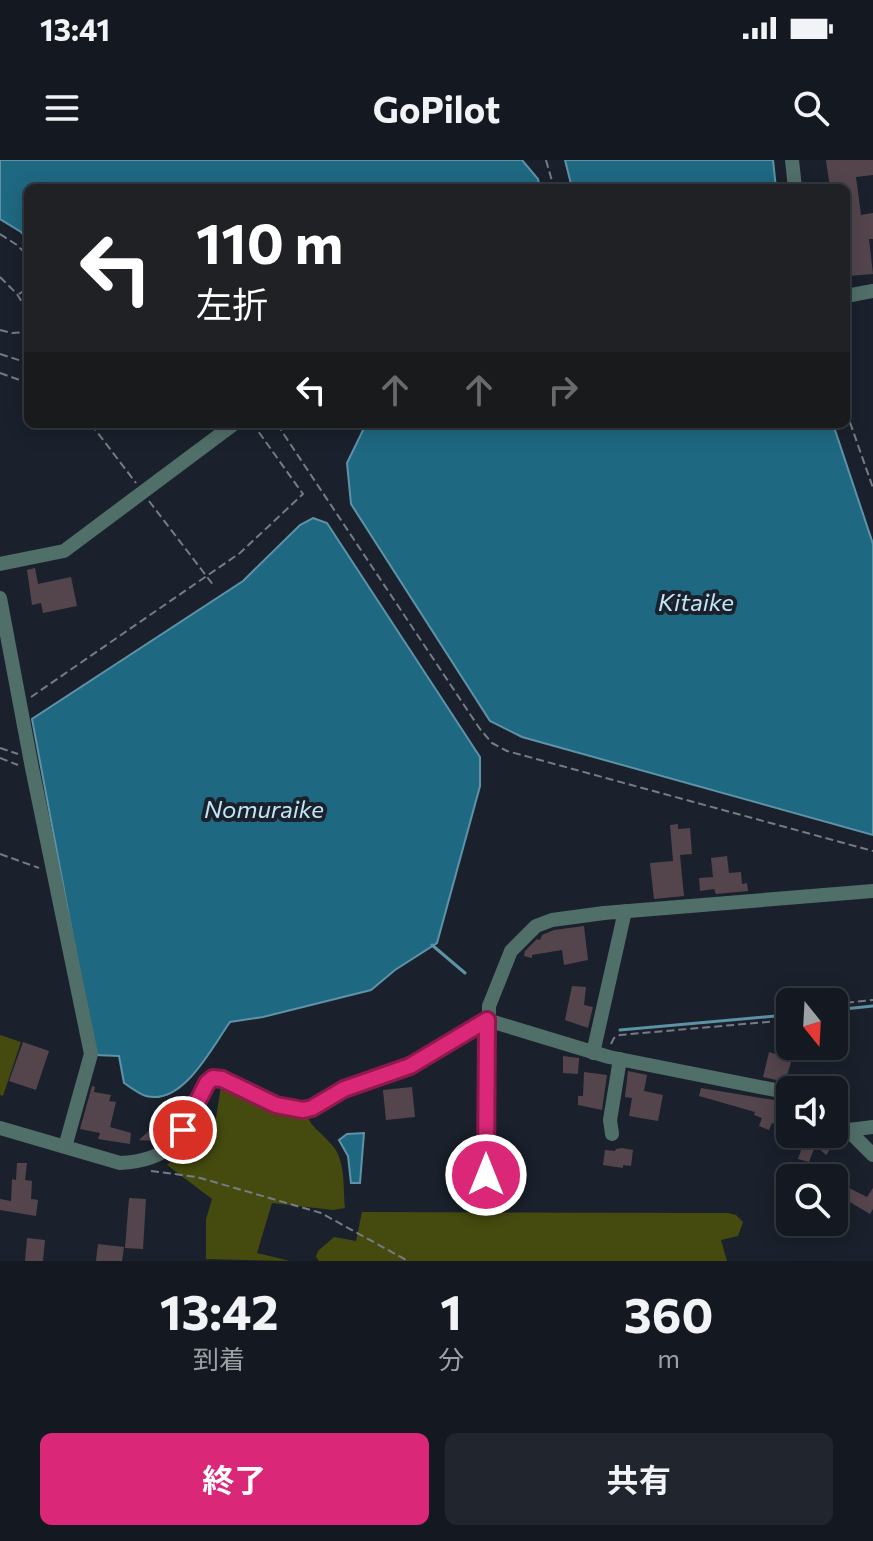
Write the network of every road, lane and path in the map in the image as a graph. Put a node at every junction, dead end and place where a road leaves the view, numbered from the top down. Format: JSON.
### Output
{"nodes":[{"id":1,"x":546,"y":160,"type":"edge"},
{"id":2,"x":792,"y":160,"type":"edge"},
{"id":3,"x":553,"y":184,"type":"edge"},
{"id":4,"x":795,"y":184,"type":"edge"},
{"id":5,"x":0,"y":234,"type":"edge"},
{"id":6,"x":24,"y":253,"type":"edge"},
{"id":7,"x":0,"y":277,"type":"edge"},
{"id":8,"x":24,"y":291,"type":"edge"},
{"id":9,"x":873,"y":291,"type":"edge"},
{"id":10,"x":17,"y":295,"type":"junction"},
{"id":11,"x":850,"y":295,"type":"edge"},
{"id":12,"x":24,"y":306,"type":"edge"},
{"id":13,"x":0,"y":330,"type":"edge"},
{"id":14,"x":24,"y":332,"type":"edge"},
{"id":15,"x":0,"y":354,"type":"edge"},
{"id":16,"x":24,"y":362,"type":"edge"},
{"id":17,"x":0,"y":373,"type":"edge"},
{"id":18,"x":24,"y":382,"type":"edge"},
{"id":19,"x":850,"y":422,"type":"edge"},
{"id":20,"x":94,"y":428,"type":"edge"},
{"id":21,"x":229,"y":428,"type":"edge"},
{"id":22,"x":256,"y":428,"type":"edge"},
{"id":23,"x":280,"y":428,"type":"edge"},
{"id":24,"x":873,"y":488,"type":"edge"},
{"id":25,"x":143,"y":493,"type":"junction"},
{"id":26,"x":0,"y":564,"type":"edge"},
{"id":27,"x":207,"y":576,"type":"junction"},
{"id":28,"x":214,"y":586,"type":"dead end"},
{"id":29,"x":0,"y":598,"type":"edge"},
{"id":30,"x":20,"y":703,"type":"junction"},
{"id":31,"x":0,"y":748,"type":"edge"},
{"id":32,"x":0,"y":758,"type":"edge"},
{"id":33,"x":31,"y":762,"type":"junction"},
{"id":34,"x":873,"y":851,"type":"edge"},
{"id":35,"x":0,"y":854,"type":"edge"},
{"id":36,"x":52,"y":871,"type":"junction"},
{"id":37,"x":873,"y":891,"type":"edge"},
{"id":38,"x":625,"y":911,"type":"junction"},
{"id":39,"x":873,"y":1000,"type":"edge"},
{"id":40,"x":848,"y":1003,"type":"edge"},
{"id":41,"x":487,"y":1020,"type":"junction"},
{"id":42,"x":776,"y":1021,"type":"edge"},
{"id":43,"x":593,"y":1053,"type":"junction"},
{"id":44,"x":615,"y":1058,"type":"junction"},
{"id":45,"x":776,"y":1090,"type":"edge"},
{"id":46,"x":873,"y":1127,"type":"edge"},
{"id":47,"x":0,"y":1128,"type":"edge"},
{"id":48,"x":849,"y":1130,"type":"joint"},
{"id":49,"x":612,"y":1134,"type":"dead end"},
{"id":50,"x":65,"y":1147,"type":"junction"},
{"id":51,"x":873,"y":1155,"type":"edge"},
{"id":52,"x":136,"y":1162,"type":"junction"},
{"id":53,"x":486,"y":1206,"type":"dead end"},
{"id":54,"x":408,"y":1261,"type":"edge"}],
"edges":[{"from":1,"to":3,"type":"path"},
{"from":2,"to":4,"type":"street"},
{"from":5,"to":6,"type":"path"},
{"from":7,"to":10,"type":"path"},
{"from":8,"to":10,"type":"path"},
{"from":9,"to":11,"type":"street"},
{"from":10,"to":12,"type":"path"},
{"from":13,"to":14,"type":"path"},
{"from":15,"to":16,"type":"path"},
{"from":17,"to":18,"type":"path"},
{"from":19,"to":24,"type":"path"},
{"from":20,"to":25,"type":"path"},
{"from":21,"to":25,"type":"street"},
{"from":22,"to":27,"type":"path"},
{"from":23,"to":34,"type":"path"},
{"from":25,"to":26,"type":"street"},
{"from":25,"to":27,"type":"path"},
{"from":27,"to":28,"type":"path"},
{"from":27,"to":30,"type":"path"},
{"from":29,"to":30,"type":"street"},
{"from":30,"to":33,"type":"street"},
{"from":31,"to":33,"type":"path"},
{"from":32,"to":33,"type":"path"},
{"from":33,"to":36,"type":"street"},
{"from":35,"to":36,"type":"path"},
{"from":36,"to":50,"type":"street"},
{"from":37,"to":38,"type":"street"},
{"from":38,"to":41,"type":"street"},
{"from":38,"to":43,"type":"street"},
{"from":39,"to":40,"type":"path"},
{"from":41,"to":43,"type":"street"},
{"from":41,"to":52,"type":"street"},
{"from":41,"to":53,"type":"street"},
{"from":42,"to":44,"type":"path"},
{"from":43,"to":44,"type":"street"},
{"from":44,"to":45,"type":"street"},
{"from":44,"to":49,"type":"street"},
{"from":46,"to":48,"type":"street"},
{"from":47,"to":50,"type":"street"},
{"from":48,"to":51,"type":"street"},
{"from":50,"to":52,"type":"street"},
{"from":52,"to":54,"type":"path"}]}
